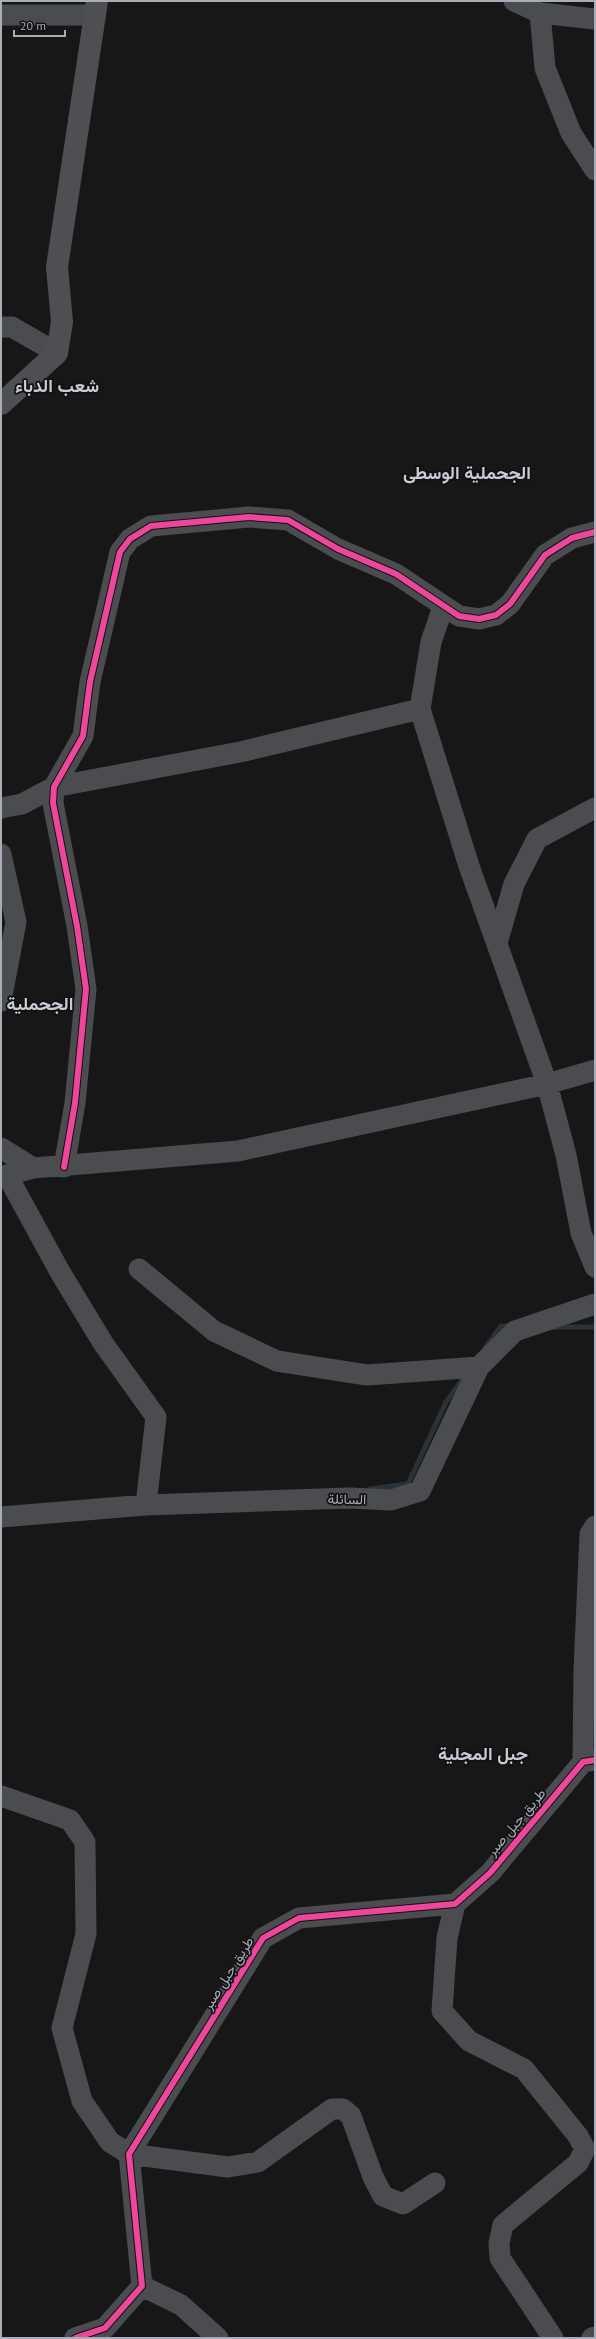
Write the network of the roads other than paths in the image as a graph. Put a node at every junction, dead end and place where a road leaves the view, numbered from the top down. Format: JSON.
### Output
{"nodes":[{"id":1,"x":514,"y":1,"type":"edge"},
{"id":2,"x":96,"y":8,"type":"edge"},
{"id":3,"x":540,"y":13,"type":"junction"},
{"id":4,"x":1,"y":15,"type":"edge"},
{"id":5,"x":595,"y":19,"type":"edge"},
{"id":6,"x":595,"y":170,"type":"edge"},
{"id":7,"x":1,"y":327,"type":"edge"},
{"id":8,"x":57,"y":353,"type":"junction"},
{"id":9,"x":1,"y":404,"type":"edge"},
{"id":10,"x":595,"y":532,"type":"edge"},
{"id":11,"x":444,"y":607,"type":"junction"},
{"id":12,"x":420,"y":708,"type":"junction"},
{"id":13,"x":54,"y":787,"type":"junction"},
{"id":14,"x":1,"y":808,"type":"edge"},
{"id":15,"x":595,"y":808,"type":"edge"},
{"id":16,"x":1,"y":854,"type":"edge"},
{"id":17,"x":497,"y":944,"type":"junction"},
{"id":18,"x":1,"y":1001,"type":"edge"},
{"id":19,"x":595,"y":1070,"type":"edge"},
{"id":20,"x":547,"y":1084,"type":"junction"},
{"id":21,"x":1,"y":1148,"type":"edge"},
{"id":22,"x":64,"y":1167,"type":"junction"},
{"id":23,"x":33,"y":1168,"type":"junction"},
{"id":24,"x":4,"y":1176,"type":"edge"},
{"id":25,"x":595,"y":1267,"type":"edge"},
{"id":26,"x":140,"y":1269,"type":"dead end"},
{"id":27,"x":595,"y":1304,"type":"edge"},
{"id":28,"x":479,"y":1366,"type":"junction"},
{"id":29,"x":146,"y":1505,"type":"junction"},
{"id":30,"x":1,"y":1517,"type":"edge"},
{"id":31,"x":595,"y":1526,"type":"edge"},
{"id":32,"x":589,"y":1664,"type":"edge"},
{"id":33,"x":589,"y":1761,"type":"edge"},
{"id":34,"x":1,"y":1796,"type":"edge"},
{"id":35,"x":455,"y":1904,"type":"junction"},
{"id":36,"x":590,"y":2146,"type":"edge"},
{"id":37,"x":129,"y":2154,"type":"junction"},
{"id":38,"x":436,"y":2183,"type":"dead end"},
{"id":39,"x":142,"y":2286,"type":"junction"},
{"id":40,"x":595,"y":2337,"type":"edge"},
{"id":41,"x":75,"y":2338,"type":"edge"},
{"id":42,"x":218,"y":2338,"type":"edge"},
{"id":43,"x":553,"y":2338,"type":"edge"},
{"id":44,"x":592,"y":2338,"type":"edge"}],
"edges":[{"from":1,"to":3,"type":"street"},
{"from":2,"to":4,"type":"street"},
{"from":2,"to":8,"type":"main road"},
{"from":3,"to":5,"type":"street"},
{"from":3,"to":6,"type":"street"},
{"from":7,"to":8,"type":"street"},
{"from":8,"to":9,"type":"main road"},
{"from":10,"to":11,"type":"street"},
{"from":11,"to":12,"type":"street"},
{"from":11,"to":13,"type":"street"},
{"from":12,"to":13,"type":"street"},
{"from":12,"to":17,"type":"street"},
{"from":13,"to":14,"type":"street"},
{"from":13,"to":22,"type":"street"},
{"from":15,"to":17,"type":"street"},
{"from":16,"to":18,"type":"street"},
{"from":17,"to":20,"type":"street"},
{"from":19,"to":20,"type":"street"},
{"from":20,"to":22,"type":"street"},
{"from":20,"to":25,"type":"street"},
{"from":21,"to":23,"type":"street"},
{"from":22,"to":23,"type":"street"},
{"from":23,"to":24,"type":"street"},
{"from":24,"to":29,"type":"street"},
{"from":26,"to":28,"type":"street"},
{"from":27,"to":28,"type":"street","name":"السائلة"},
{"from":28,"to":29,"type":"street","name":"السائلة"},
{"from":29,"to":30,"type":"street","name":"السائلة"},
{"from":31,"to":32,"type":"street"},
{"from":32,"to":33,"type":"street"},
{"from":33,"to":35,"type":"street","name":"طريق جبل صبر"},
{"from":34,"to":37,"type":"street"},
{"from":35,"to":36,"type":"street"},
{"from":35,"to":37,"type":"street","name":"طريق جبل صبر"},
{"from":36,"to":43,"type":"street"},
{"from":37,"to":38,"type":"street"},
{"from":37,"to":39,"type":"street"},
{"from":39,"to":41,"type":"street"},
{"from":39,"to":42,"type":"street"},
{"from":40,"to":44,"type":"street"}]}
